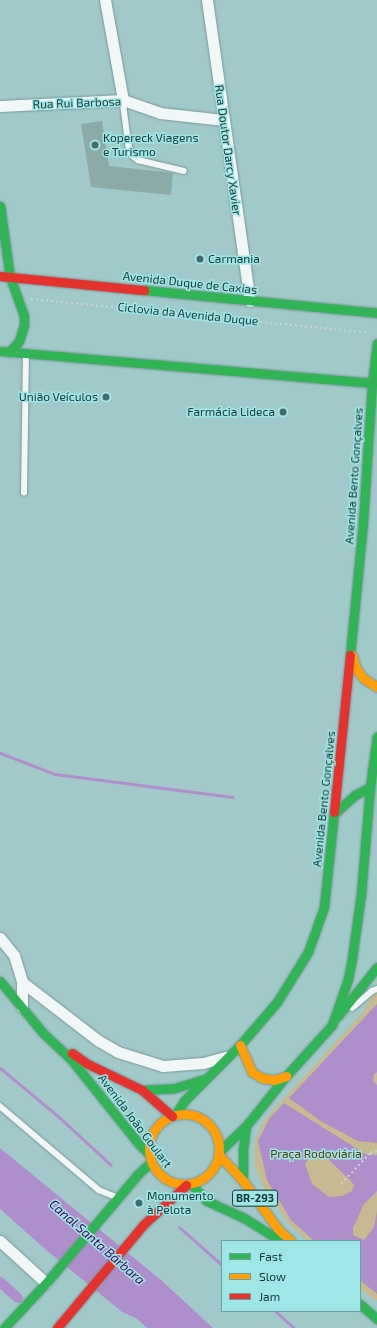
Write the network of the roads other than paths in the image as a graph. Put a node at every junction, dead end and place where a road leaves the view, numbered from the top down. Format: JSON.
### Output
{"nodes":[{"id":1,"x":105,"y":0,"type":"edge"},
{"id":2,"x":207,"y":0,"type":"edge"},
{"id":3,"x":122,"y":100,"type":"junction"},
{"id":4,"x":0,"y":106,"type":"edge"},
{"id":5,"x":224,"y":120,"type":"junction"},
{"id":6,"x":184,"y":171,"type":"dead end"},
{"id":7,"x":0,"y":206,"type":"edge"},
{"id":8,"x":0,"y":276,"type":"edge"},
{"id":9,"x":10,"y":277,"type":"junction"},
{"id":10,"x":250,"y":301,"type":"junction"},
{"id":11,"x":377,"y":313,"type":"edge"},
{"id":12,"x":377,"y":343,"type":"edge"},
{"id":13,"x":5,"y":351,"type":"edge"},
{"id":14,"x":26,"y":353,"type":"junction"},
{"id":15,"x":376,"y":358,"type":"edge"},
{"id":16,"x":374,"y":383,"type":"edge"},
{"id":17,"x":24,"y":493,"type":"dead end"},
{"id":18,"x":351,"y":652,"type":"junction"},
{"id":19,"x":377,"y":688,"type":"edge"},
{"id":20,"x":366,"y":693,"type":"dead end"},
{"id":21,"x":354,"y":703,"type":"dead end"},
{"id":22,"x":345,"y":713,"type":"junction"},
{"id":23,"x":377,"y":736,"type":"edge"},
{"id":24,"x":374,"y":787,"type":"edge"},
{"id":25,"x":335,"y":813,"type":"junction"},
{"id":26,"x":0,"y":938,"type":"edge"},
{"id":27,"x":377,"y":967,"type":"edge"},
{"id":28,"x":0,"y":982,"type":"edge"},
{"id":29,"x":22,"y":982,"type":"junction"},
{"id":30,"x":377,"y":989,"type":"edge"},
{"id":31,"x":22,"y":1007,"type":"junction"},
{"id":32,"x":332,"y":1025,"type":"junction"},
{"id":33,"x":43,"y":1033,"type":"junction"},
{"id":34,"x":240,"y":1045,"type":"junction"},
{"id":35,"x":228,"y":1056,"type":"junction"},
{"id":36,"x":286,"y":1076,"type":"junction"},
{"id":37,"x":206,"y":1078,"type":"junction"},
{"id":38,"x":142,"y":1090,"type":"junction"},
{"id":39,"x":0,"y":1106,"type":"edge"},
{"id":40,"x":173,"y":1116,"type":"junction"},
{"id":41,"x":246,"y":1126,"type":"junction"},
{"id":42,"x":219,"y":1153,"type":"junction"},
{"id":43,"x":150,"y":1158,"type":"junction"},
{"id":44,"x":243,"y":1181,"type":"junction"},
{"id":45,"x":188,"y":1185,"type":"junction"},
{"id":46,"x":191,"y":1200,"type":"dead end"},
{"id":47,"x":116,"y":1201,"type":"junction"},
{"id":48,"x":206,"y":1201,"type":"junction"},
{"id":49,"x":180,"y":1202,"type":"dead end"},
{"id":50,"x":162,"y":1207,"type":"junction"},
{"id":51,"x":279,"y":1240,"type":"edge"},
{"id":52,"x":290,"y":1240,"type":"edge"},
{"id":53,"x":0,"y":1241,"type":"edge"},
{"id":54,"x":50,"y":1279,"type":"junction"},
{"id":55,"x":361,"y":1305,"type":"edge"},
{"id":56,"x":377,"y":1319,"type":"edge"},
{"id":57,"x":4,"y":1328,"type":"edge"},
{"id":58,"x":57,"y":1328,"type":"edge"}],
"edges":[{"from":1,"to":3,"type":"street"},
{"from":2,"to":5,"type":"street","name":"Rua Doutor Darcy Xavier"},
{"from":3,"to":4,"type":"street","name":"Rua Rui Barbosa"},
{"from":3,"to":5,"type":"street","name":"Rua Rui Barbosa"},
{"from":3,"to":6,"type":"lane"},
{"from":5,"to":10,"type":"street","name":"Rua Doutor Darcy Xavier"},
{"from":7,"to":9,"type":"main road"},
{"from":8,"to":9,"type":"main road","name":"Avenida Duque de Caxias"},
{"from":9,"to":10,"type":"main road","name":"Avenida Duque de Caxias"},
{"from":9,"to":13,"type":"main road"},
{"from":10,"to":11,"type":"main road","name":"Avenida Duque de Caxias"},
{"from":12,"to":15,"type":"main road","name":"Avenida Bento Gonçalves"},
{"from":13,"to":14,"type":"main road"},
{"from":14,"to":16,"type":"main road"},
{"from":14,"to":17,"type":"lane"},
{"from":15,"to":16,"type":"main road","name":"Avenida Bento Gonçalves"},
{"from":16,"to":18,"type":"main road","name":"Avenida Bento Gonçalves"},
{"from":18,"to":19,"type":"main road"},
{"from":18,"to":22,"type":"main road","name":"Avenida Bento Gonçalves"},
{"from":19,"to":20,"type":"main road"},
{"from":21,"to":22,"type":"main road"},
{"from":22,"to":25,"type":"main road","name":"Avenida Bento Gonçalves"},
{"from":23,"to":24,"type":"main road"},
{"from":24,"to":25,"type":"main road"},
{"from":24,"to":32,"type":"main road"},
{"from":25,"to":34,"type":"main road","name":"Avenida Bento Gonçalves"},
{"from":26,"to":29,"type":"street"},
{"from":27,"to":32,"type":"main road"},
{"from":28,"to":31,"type":"main road","name":"Avenida João Goulart"},
{"from":29,"to":31,"type":"street"},
{"from":29,"to":35,"type":"street"},
{"from":30,"to":32,"type":"lane"},
{"from":31,"to":33,"type":"main road","name":"Avenida João Goulart"},
{"from":32,"to":36,"type":"main road"},
{"from":33,"to":38,"type":"main road","name":"Avenida João Goulart"},
{"from":33,"to":43,"type":"main road","name":"Avenida João Goulart"},
{"from":34,"to":35,"type":"main road","name":"Avenida Bento Gonçalves"},
{"from":34,"to":36,"type":"main road"},
{"from":35,"to":37,"type":"main road","name":"Avenida Bento Gonçalves"},
{"from":36,"to":41,"type":"main road"},
{"from":37,"to":38,"type":"main road"},
{"from":37,"to":40,"type":"main road","name":"Avenida Bento Gonçalves"},
{"from":38,"to":40,"type":"main road","name":"Avenida João Goulart"},
{"from":39,"to":47,"type":"lane"},
{"from":40,"to":42,"type":"main road","number":"BR-293"},
{"from":40,"to":43,"type":"main road","name":"Avenida Bento Gonçalves"},
{"from":41,"to":42,"type":"main road"},
{"from":41,"to":44,"type":"main road"},
{"from":42,"to":44,"type":"main road","number":"BR-293"},
{"from":42,"to":45,"type":"main road"},
{"from":43,"to":45,"type":"main road","name":"Avenida João Goulart"},
{"from":43,"to":47,"type":"main road"},
{"from":44,"to":52,"type":"main road","number":"BR-293"},
{"from":45,"to":48,"type":"main road","number":"BR-293"},
{"from":45,"to":50,"type":"main road"},
{"from":46,"to":48,"type":"main road"},
{"from":47,"to":54,"type":"main road"},
{"from":48,"to":51,"type":"main road","number":"BR-293"},
{"from":49,"to":50,"type":"main road"},
{"from":50,"to":58,"type":"main road"},
{"from":53,"to":54,"type":"street"},
{"from":54,"to":57,"type":"main road"},
{"from":55,"to":56,"type":"main road"}]}
